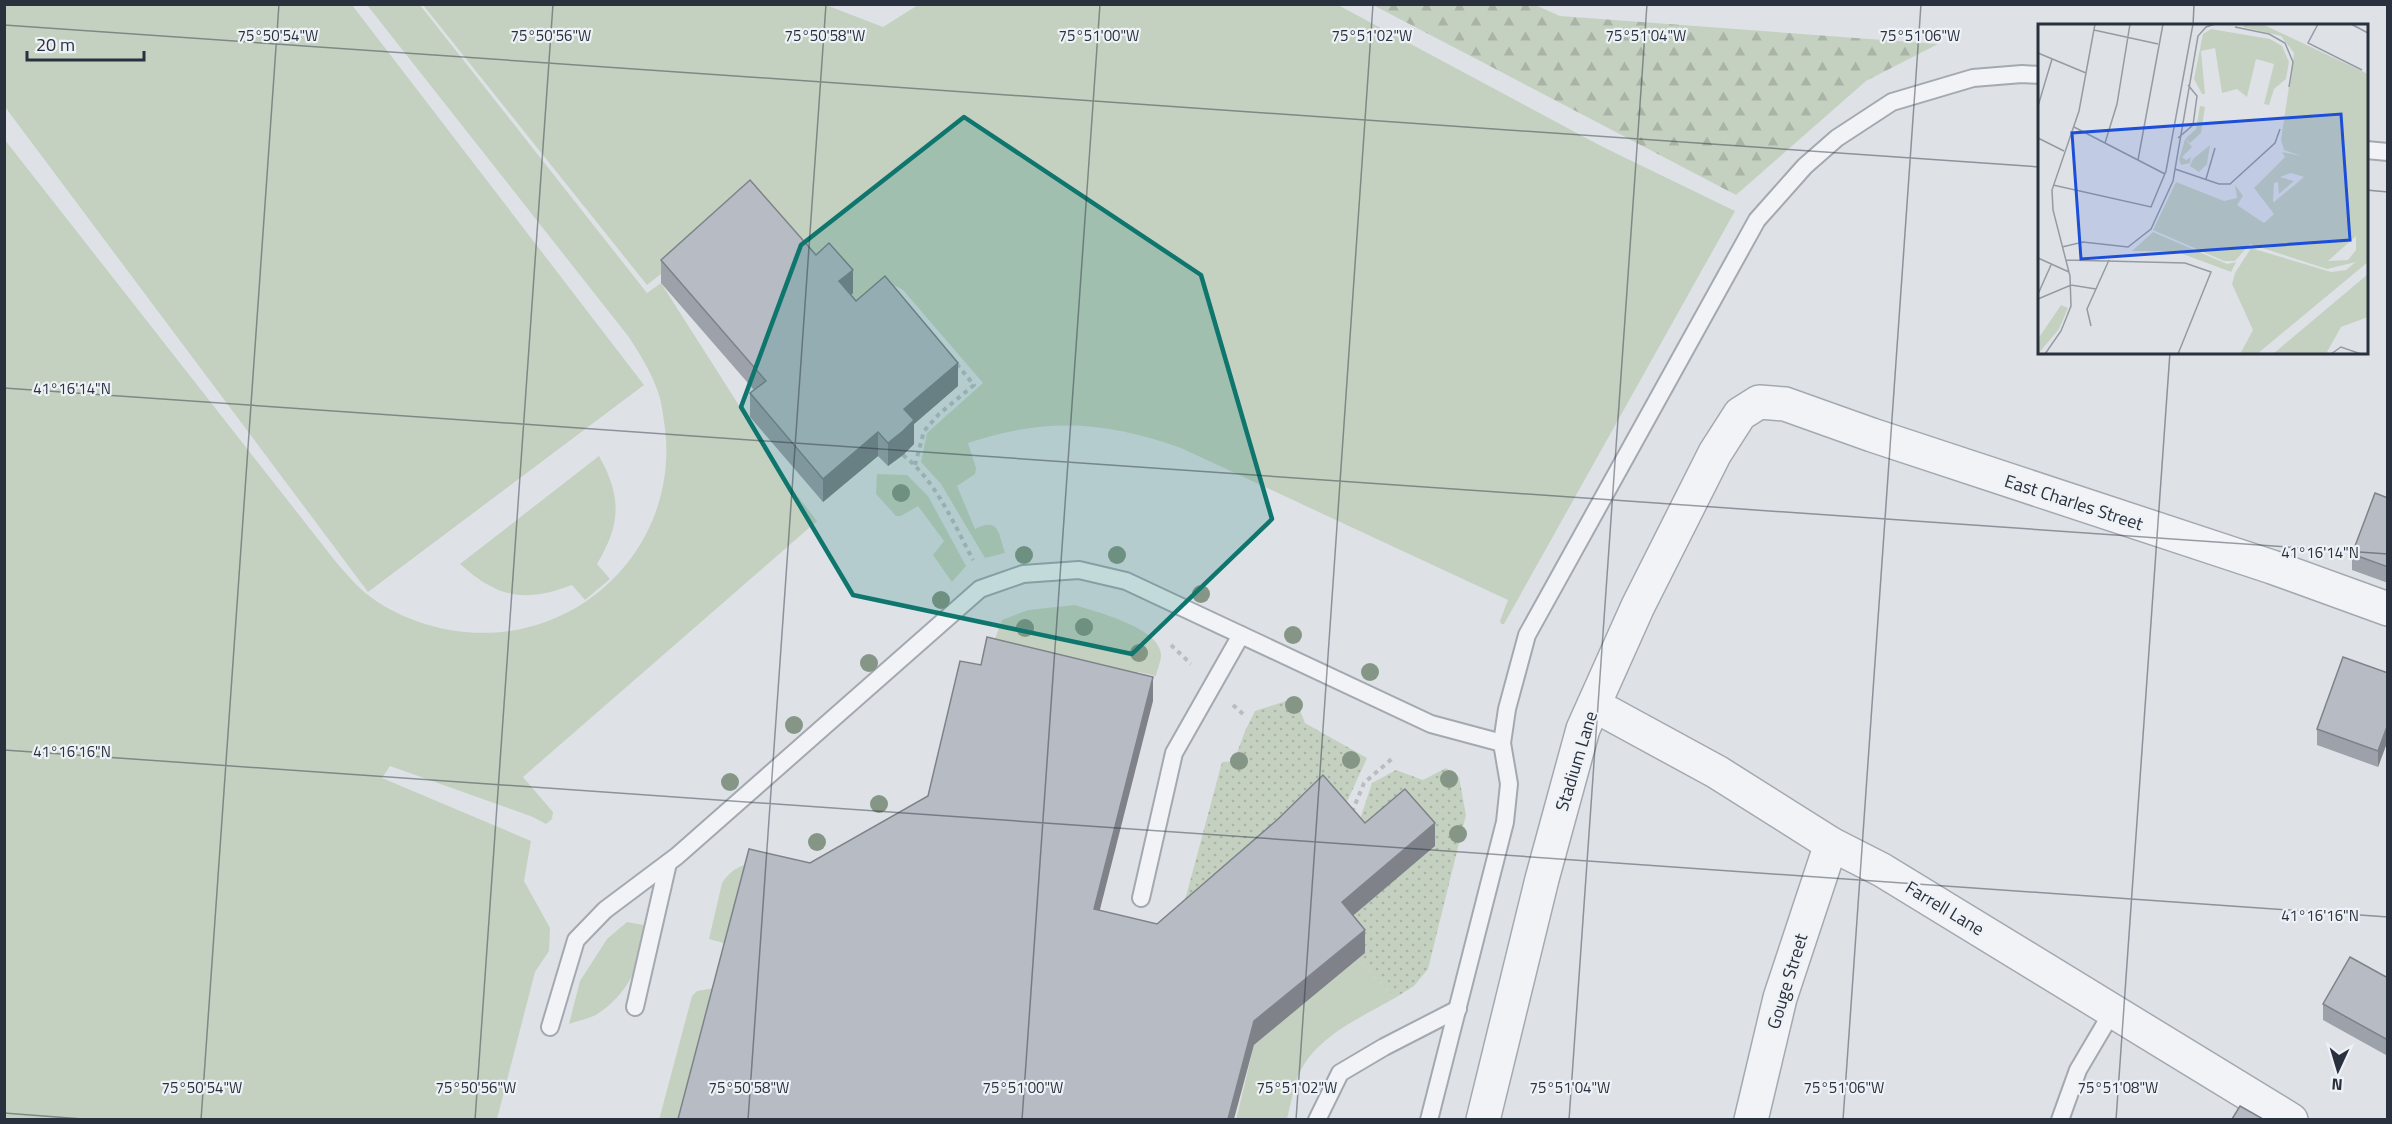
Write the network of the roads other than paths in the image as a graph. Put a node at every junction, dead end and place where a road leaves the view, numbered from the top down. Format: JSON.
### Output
{"nodes":[{"id":1,"x":2038,"y":75,"type":"edge"},
{"id":2,"x":2368,"y":150,"type":"edge"},
{"id":3,"x":2388,"y":152,"type":"edge"},
{"id":4,"x":1759,"y":402,"type":"joint"},
{"id":5,"x":2388,"y":609,"type":"edge"},
{"id":6,"x":1241,"y":635,"type":"junction"},
{"id":7,"x":1594,"y":705,"type":"junction"},
{"id":8,"x":1502,"y":743,"type":"junction"},
{"id":9,"x":1831,"y":844,"type":"junction"},
{"id":10,"x":668,"y":863,"type":"junction"},
{"id":11,"x":1141,"y":898,"type":"dead end"},
{"id":12,"x":635,"y":1007,"type":"dead end"},
{"id":13,"x":1458,"y":1009,"type":"junction"},
{"id":14,"x":2114,"y":1010,"type":"junction"},
{"id":15,"x":550,"y":1028,"type":"dead end"},
{"id":16,"x":1317,"y":1119,"type":"edge"},
{"id":17,"x":1429,"y":1119,"type":"edge"},
{"id":18,"x":1483,"y":1119,"type":"edge"},
{"id":19,"x":1751,"y":1119,"type":"edge"},
{"id":20,"x":2060,"y":1119,"type":"edge"},
{"id":21,"x":2291,"y":1119,"type":"edge"}],
"edges":[{"from":1,"to":8,"type":"lane"},
{"from":2,"to":3,"type":"lane"},
{"from":4,"to":5,"type":"street","name":"East Charles Street"},
{"from":4,"to":7,"type":"street","name":"Stadium Lane"},
{"from":6,"to":8,"type":"lane"},
{"from":6,"to":10,"type":"lane"},
{"from":6,"to":11,"type":"lane"},
{"from":7,"to":9,"type":"street","name":"Farrell Lane"},
{"from":7,"to":18,"type":"street","name":"Stadium Lane"},
{"from":8,"to":13,"type":"lane"},
{"from":9,"to":14,"type":"street","name":"Farrell Lane"},
{"from":9,"to":19,"type":"street","name":"Gouge Street"},
{"from":10,"to":12,"type":"lane"},
{"from":10,"to":15,"type":"lane"},
{"from":13,"to":16,"type":"lane"},
{"from":13,"to":17,"type":"lane"},
{"from":14,"to":20,"type":"lane"},
{"from":14,"to":21,"type":"street","name":"Farrell Lane"}]}
